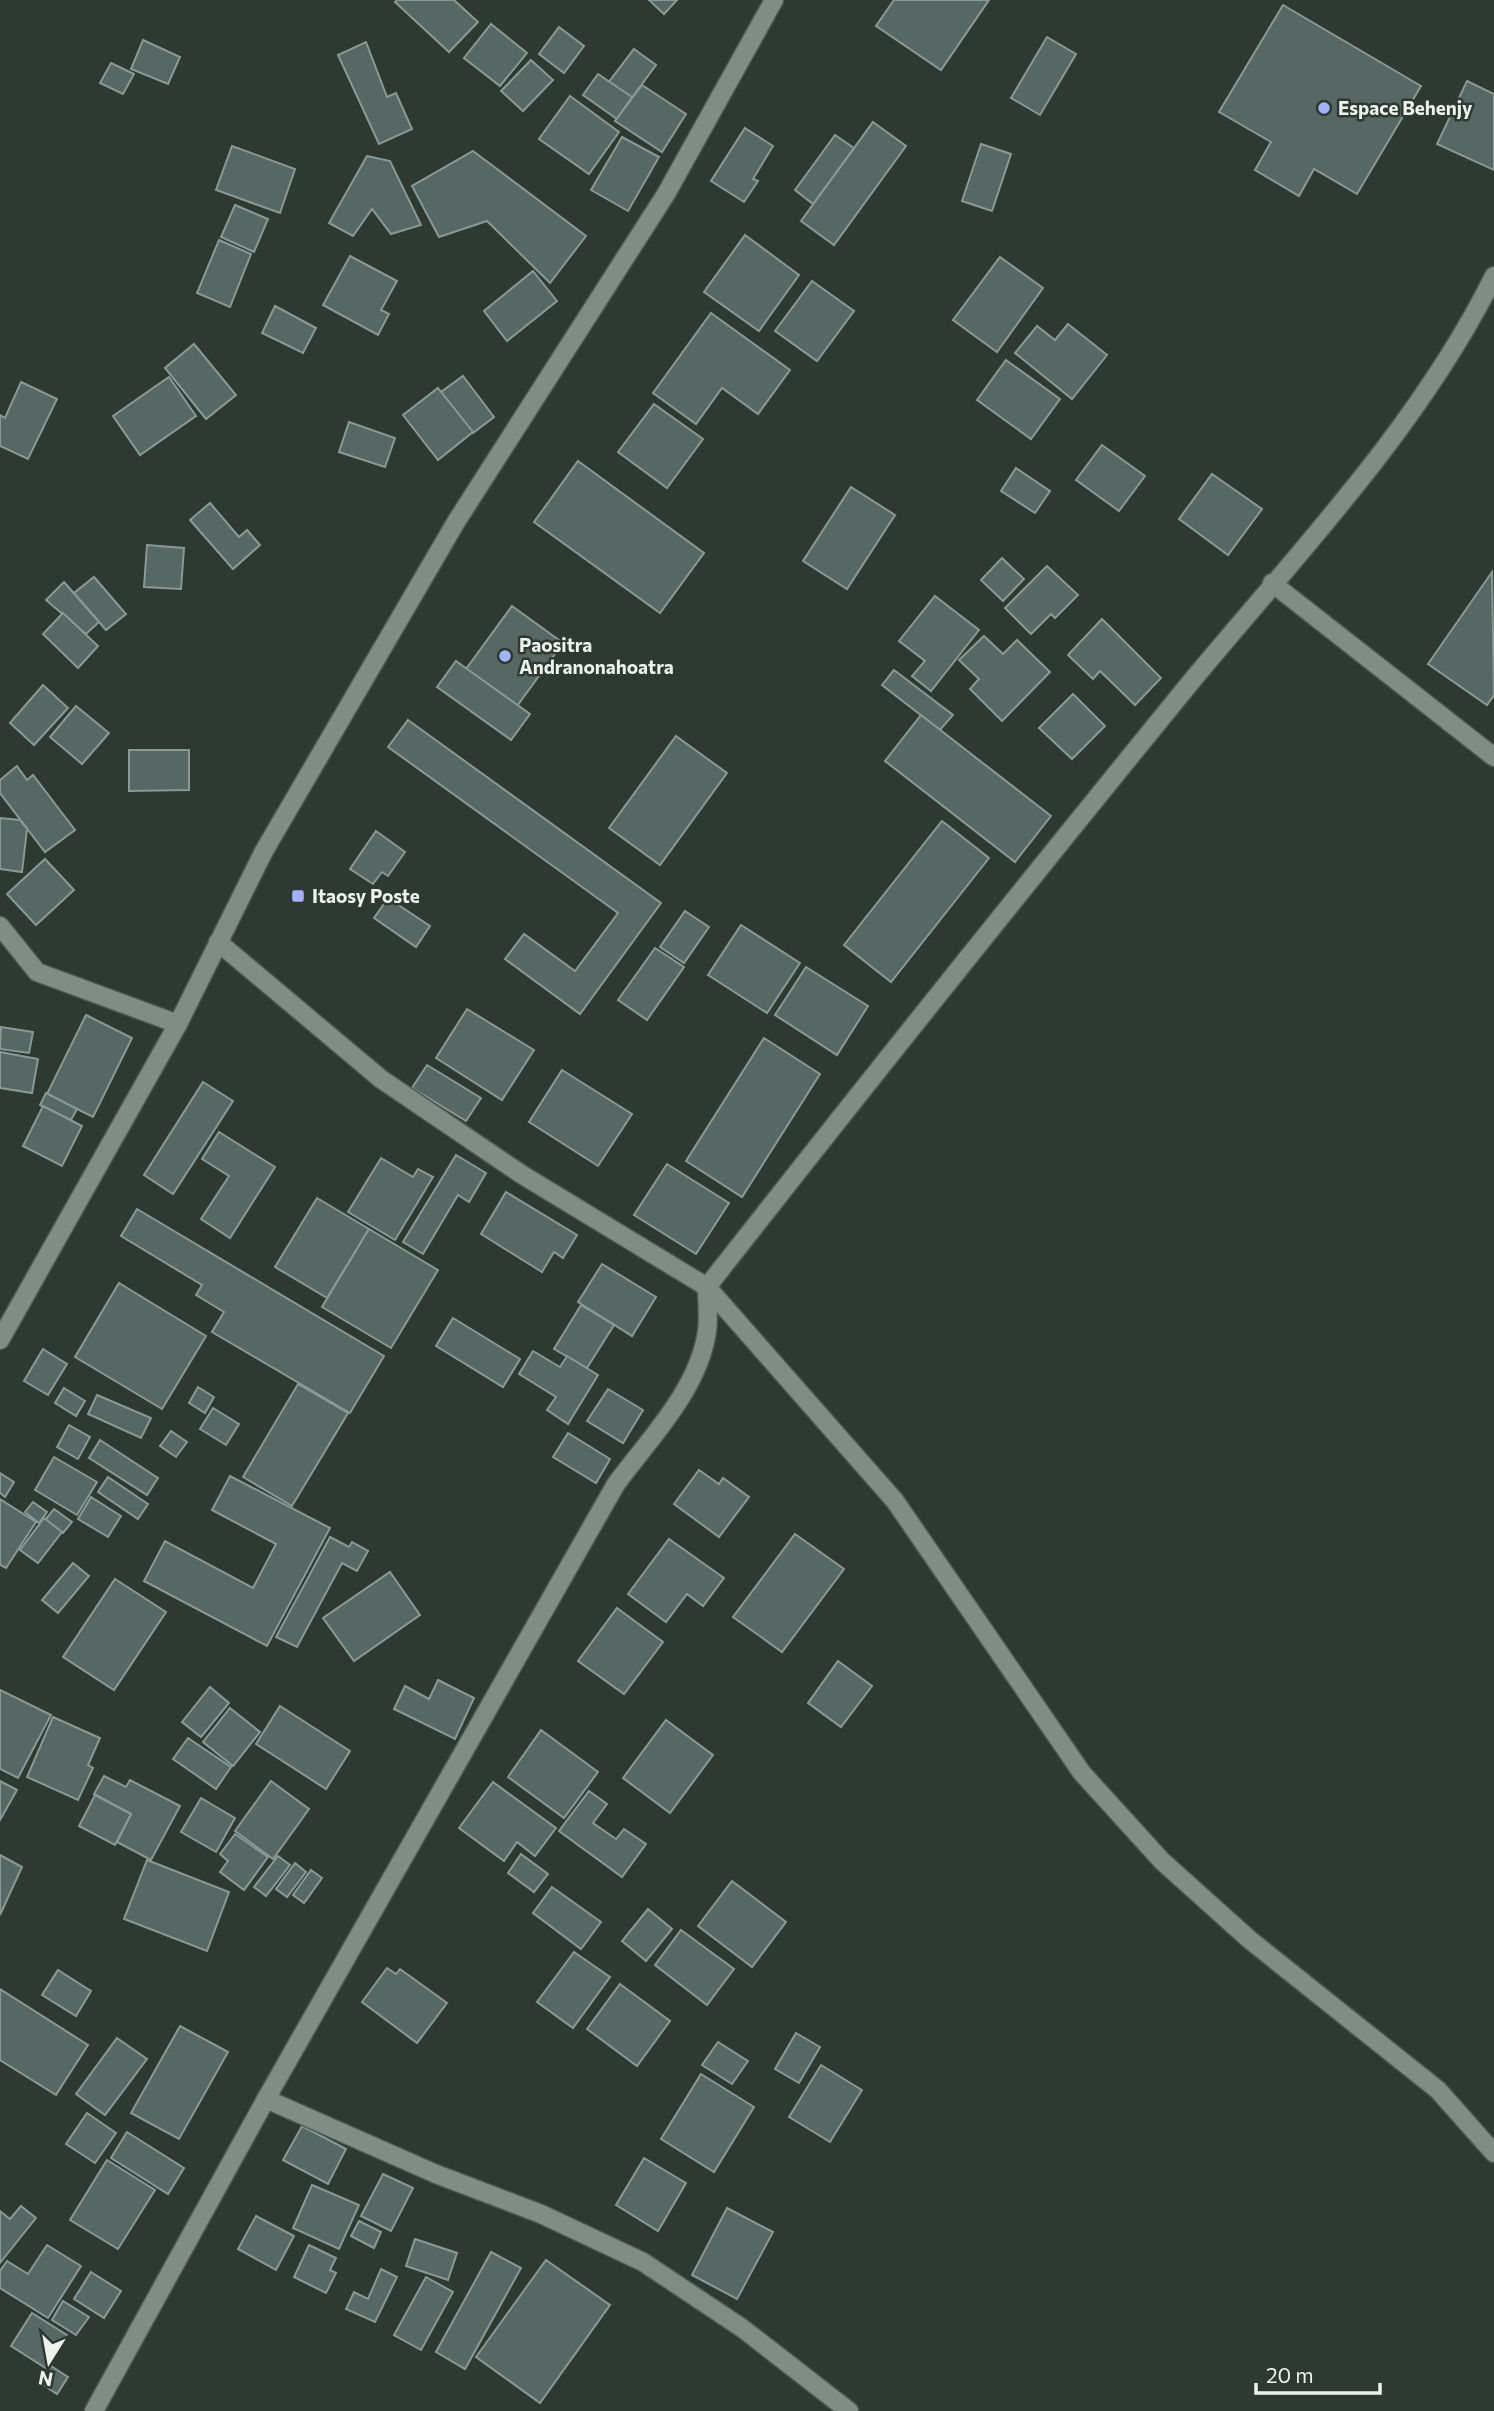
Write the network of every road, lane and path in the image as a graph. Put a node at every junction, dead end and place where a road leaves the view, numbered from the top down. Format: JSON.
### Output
{"nodes":[{"id":1,"x":774,"y":0,"type":"edge"},
{"id":2,"x":1494,"y":276,"type":"edge"},
{"id":3,"x":1272,"y":583,"type":"junction"},
{"id":4,"x":1494,"y":757,"type":"edge"},
{"id":5,"x":0,"y":926,"type":"edge"},
{"id":6,"x":218,"y":942,"type":"junction"},
{"id":7,"x":178,"y":1024,"type":"junction"},
{"id":8,"x":707,"y":1287,"type":"junction"},
{"id":9,"x":0,"y":1340,"type":"edge"},
{"id":10,"x":266,"y":2099,"type":"junction"},
{"id":11,"x":1494,"y":2153,"type":"edge"},
{"id":12,"x":94,"y":2411,"type":"edge"},
{"id":13,"x":849,"y":2411,"type":"edge"}],
"edges":[{"from":1,"to":6,"type":"street"},
{"from":2,"to":3,"type":"street"},
{"from":3,"to":4,"type":"street"},
{"from":3,"to":8,"type":"street"},
{"from":5,"to":7,"type":"street"},
{"from":6,"to":7,"type":"street"},
{"from":6,"to":8,"type":"street"},
{"from":7,"to":9,"type":"street"},
{"from":8,"to":10,"type":"street"},
{"from":8,"to":11,"type":"street"},
{"from":10,"to":12,"type":"street"},
{"from":10,"to":13,"type":"street"}]}
